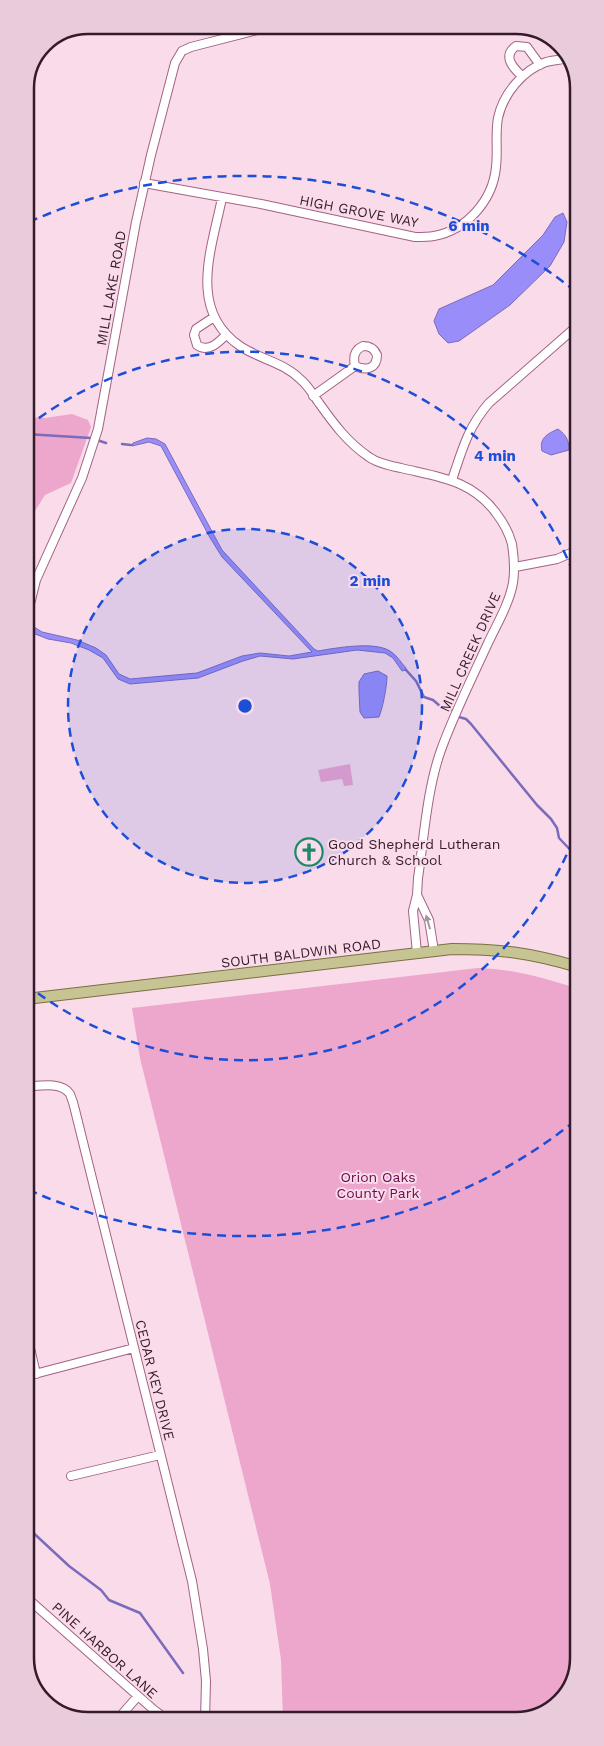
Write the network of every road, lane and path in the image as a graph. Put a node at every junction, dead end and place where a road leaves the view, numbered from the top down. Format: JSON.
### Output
{"nodes":[{"id":1,"x":242,"y":34,"type":"edge"},
{"id":2,"x":562,"y":59,"type":"edge"},
{"id":3,"x":540,"y":65,"type":"junction"},
{"id":4,"x":522,"y":76,"type":"junction"},
{"id":5,"x":144,"y":183,"type":"junction"},
{"id":6,"x":222,"y":198,"type":"junction"},
{"id":7,"x":214,"y":317,"type":"junction"},
{"id":8,"x":570,"y":332,"type":"edge"},
{"id":9,"x":226,"y":335,"type":"junction"},
{"id":10,"x":355,"y":366,"type":"dead end"},
{"id":11,"x":313,"y":396,"type":"junction"},
{"id":12,"x":452,"y":480,"type":"junction"},
{"id":13,"x":570,"y":552,"type":"edge"},
{"id":14,"x":515,"y":567,"type":"junction"},
{"id":15,"x":34,"y":588,"type":"edge"},
{"id":16,"x":417,"y":895,"type":"junction"},
{"id":17,"x":434,"y":951,"type":"junction"},
{"id":18,"x":417,"y":953,"type":"junction"},
{"id":19,"x":570,"y":964,"type":"edge"},
{"id":20,"x":34,"y":998,"type":"edge"},
{"id":21,"x":34,"y":1086,"type":"edge"},
{"id":22,"x":134,"y":1348,"type":"junction"},
{"id":23,"x":34,"y":1365,"type":"edge"},
{"id":24,"x":36,"y":1374,"type":"joint"},
{"id":25,"x":160,"y":1455,"type":"junction"},
{"id":26,"x":71,"y":1476,"type":"dead end"},
{"id":27,"x":34,"y":1604,"type":"edge"},
{"id":28,"x":138,"y":1696,"type":"junction"},
{"id":29,"x":124,"y":1712,"type":"edge"},
{"id":30,"x":158,"y":1712,"type":"edge"},
{"id":31,"x":205,"y":1712,"type":"edge"}],
"edges":[{"from":1,"to":5,"type":"street","name":"MILL LAKE ROAD"},
{"from":2,"to":3,"type":"street","name":"HIGH GROVE WAY"},
{"from":3,"to":4,"type":"street","name":"HIGH GROVE WAY"},
{"from":3,"to":4,"type":"street"},
{"from":4,"to":6,"type":"street","name":"HIGH GROVE WAY"},
{"from":5,"to":6,"type":"street","name":"HIGH GROVE WAY"},
{"from":5,"to":15,"type":"street","name":"MILL LAKE ROAD"},
{"from":6,"to":7,"type":"street","name":"MILL CREEK DRIVE"},
{"from":7,"to":9,"type":"street","name":"MILL CREEK DRIVE"},
{"from":7,"to":9,"type":"street"},
{"from":8,"to":12,"type":"street"},
{"from":9,"to":11,"type":"street","name":"MILL CREEK DRIVE"},
{"from":10,"to":11,"type":"street"},
{"from":11,"to":12,"type":"street","name":"MILL CREEK DRIVE"},
{"from":12,"to":14,"type":"street","name":"MILL CREEK DRIVE"},
{"from":13,"to":14,"type":"street"},
{"from":14,"to":16,"type":"street","name":"MILL CREEK DRIVE"},
{"from":17,"to":16,"type":"street","one_way":true},
{"from":16,"to":18,"type":"street","name":"MILL CREEK DRIVE"},
{"from":17,"to":18,"type":"main road","name":"SOUTH BALDWIN ROAD"},
{"from":17,"to":19,"type":"main road","name":"SOUTH BALDWIN ROAD"},
{"from":18,"to":20,"type":"main road","name":"SOUTH BALDWIN ROAD"},
{"from":21,"to":22,"type":"street","name":"CEDAR KEY DRIVE"},
{"from":22,"to":24,"type":"street"},
{"from":22,"to":25,"type":"street","name":"CEDAR KEY DRIVE"},
{"from":23,"to":24,"type":"street"},
{"from":25,"to":26,"type":"street"},
{"from":25,"to":31,"type":"street","name":"CEDAR KEY DRIVE"},
{"from":27,"to":28,"type":"street","name":"PINE HARBOR LANE"},
{"from":28,"to":29,"type":"street"},
{"from":28,"to":30,"type":"street","name":"PINE HARBOR LANE"}]}
